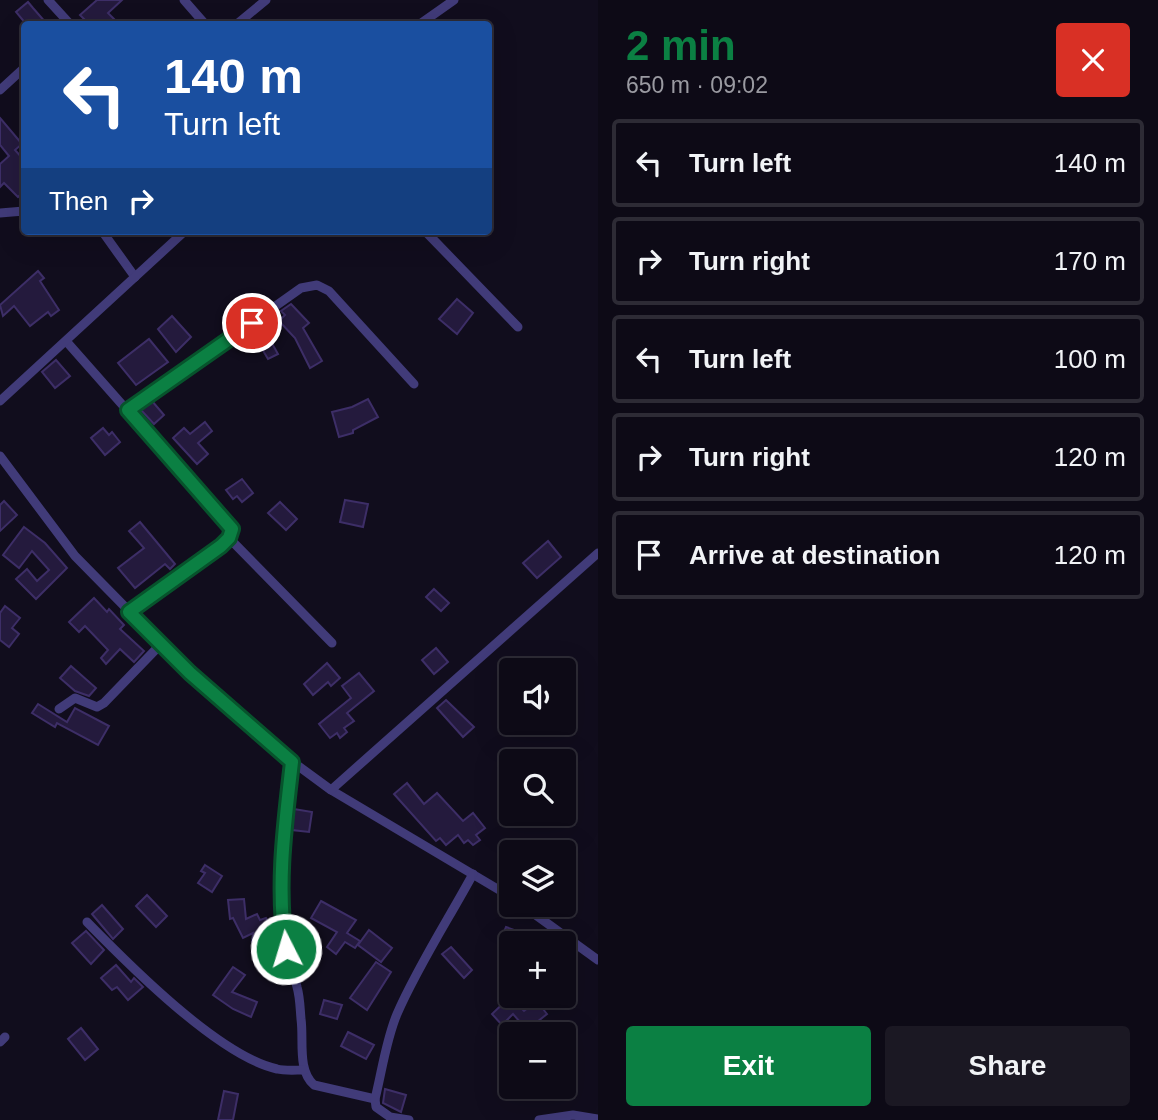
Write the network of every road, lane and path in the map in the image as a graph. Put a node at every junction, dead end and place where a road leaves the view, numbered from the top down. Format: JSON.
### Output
{"nodes":[{"id":1,"x":48,"y":0,"type":"edge"},
{"id":2,"x":184,"y":0,"type":"edge"},
{"id":3,"x":266,"y":0,"type":"edge"},
{"id":4,"x":454,"y":0,"type":"edge"},
{"id":5,"x":66,"y":21,"type":"edge"},
{"id":6,"x":202,"y":21,"type":"edge"},
{"id":7,"x":241,"y":21,"type":"edge"},
{"id":8,"x":424,"y":21,"type":"edge"},
{"id":9,"x":21,"y":71,"type":"edge"},
{"id":10,"x":0,"y":90,"type":"edge"},
{"id":11,"x":21,"y":211,"type":"edge"},
{"id":12,"x":0,"y":213,"type":"edge"},
{"id":13,"x":106,"y":235,"type":"edge"},
{"id":14,"x":181,"y":235,"type":"edge"},
{"id":15,"x":429,"y":235,"type":"edge"},
{"id":16,"x":135,"y":277,"type":"junction"},
{"id":17,"x":518,"y":327,"type":"dead end"},
{"id":18,"x":66,"y":341,"type":"junction"},
{"id":19,"x":414,"y":384,"type":"dead end"},
{"id":20,"x":0,"y":401,"type":"edge"},
{"id":21,"x":128,"y":410,"type":"junction"},
{"id":22,"x":0,"y":456,"type":"edge"},
{"id":23,"x":229,"y":538,"type":"junction"},
{"id":24,"x":598,"y":553,"type":"edge"},
{"id":25,"x":129,"y":612,"type":"junction"},
{"id":26,"x":332,"y":643,"type":"dead end"},
{"id":27,"x":161,"y":644,"type":"junction"},
{"id":28,"x":60,"y":709,"type":"dead end"},
{"id":29,"x":292,"y":762,"type":"junction"},
{"id":30,"x":331,"y":790,"type":"junction"},
{"id":31,"x":473,"y":874,"type":"junction"},
{"id":32,"x":499,"y":890,"type":"edge"},
{"id":33,"x":539,"y":917,"type":"edge"},
{"id":34,"x":87,"y":922,"type":"dead end"},
{"id":35,"x":598,"y":960,"type":"edge"},
{"id":36,"x":304,"y":1070,"type":"junction"},
{"id":37,"x":375,"y":1098,"type":"junction"},
{"id":38,"x":598,"y":1119,"type":"edge"},
{"id":39,"x":409,"y":1120,"type":"edge"},
{"id":40,"x":539,"y":1120,"type":"edge"}],
"edges":[{"from":1,"to":5,"type":"street"},
{"from":2,"to":6,"type":"street"},
{"from":3,"to":7,"type":"street"},
{"from":4,"to":8,"type":"street"},
{"from":9,"to":10,"type":"street"},
{"from":11,"to":12,"type":"street"},
{"from":13,"to":16,"type":"street"},
{"from":14,"to":16,"type":"street"},
{"from":15,"to":17,"type":"street"},
{"from":16,"to":18,"type":"street"},
{"from":18,"to":20,"type":"street"},
{"from":18,"to":21,"type":"street"},
{"from":19,"to":21,"type":"street"},
{"from":21,"to":23,"type":"street"},
{"from":22,"to":25,"type":"street"},
{"from":23,"to":25,"type":"street"},
{"from":23,"to":26,"type":"street"},
{"from":24,"to":30,"type":"street"},
{"from":25,"to":27,"type":"street"},
{"from":27,"to":28,"type":"street"},
{"from":27,"to":29,"type":"street"},
{"from":29,"to":30,"type":"street"},
{"from":29,"to":36,"type":"street"},
{"from":30,"to":31,"type":"street"},
{"from":31,"to":32,"type":"street"},
{"from":31,"to":37,"type":"street"},
{"from":33,"to":35,"type":"street"},
{"from":34,"to":36,"type":"street"},
{"from":36,"to":37,"type":"street"},
{"from":37,"to":39,"type":"street"},
{"from":38,"to":40,"type":"street"}]}
